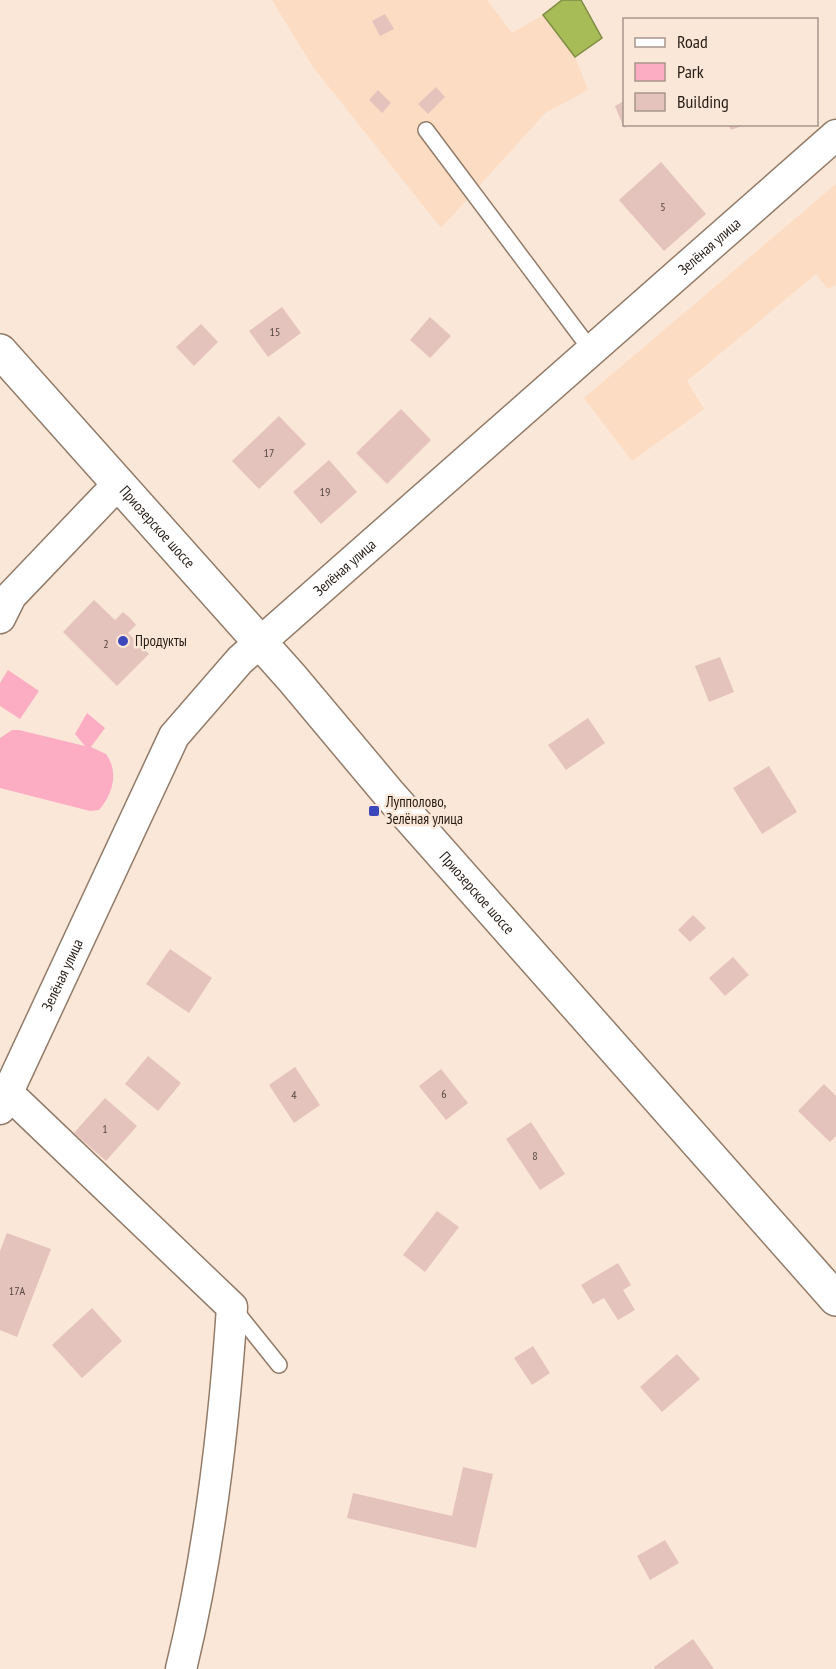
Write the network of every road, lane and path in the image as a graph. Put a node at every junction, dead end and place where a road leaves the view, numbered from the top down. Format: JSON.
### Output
{"nodes":[{"id":1,"x":426,"y":130,"type":"dead end"},
{"id":2,"x":836,"y":135,"type":"edge"},
{"id":3,"x":0,"y":351,"type":"edge"},
{"id":4,"x":591,"y":351,"type":"junction"},
{"id":5,"x":119,"y":483,"type":"junction"},
{"id":6,"x":0,"y":618,"type":"edge"},
{"id":7,"x":259,"y":641,"type":"junction"},
{"id":8,"x":4,"y":1101,"type":"edge"},
{"id":9,"x":836,"y":1299,"type":"edge"},
{"id":10,"x":232,"y":1307,"type":"junction"},
{"id":11,"x":279,"y":1365,"type":"dead end"},
{"id":12,"x":181,"y":1669,"type":"edge"}],
"edges":[{"from":1,"to":4,"type":"lane"},
{"from":2,"to":4,"type":"street","name":"Зелёная улица"},
{"from":3,"to":5,"type":"main road","name":"Приозерское шоссе"},
{"from":4,"to":7,"type":"street","name":"Зелёная улица"},
{"from":5,"to":6,"type":"street"},
{"from":5,"to":7,"type":"main road","name":"Приозерское шоссе"},
{"from":7,"to":8,"type":"street","name":"Зелёная улица"},
{"from":7,"to":9,"type":"main road","name":"Приозерское шоссе"},
{"from":8,"to":10,"type":"street"},
{"from":10,"to":11,"type":"lane"},
{"from":10,"to":12,"type":"street"}]}
